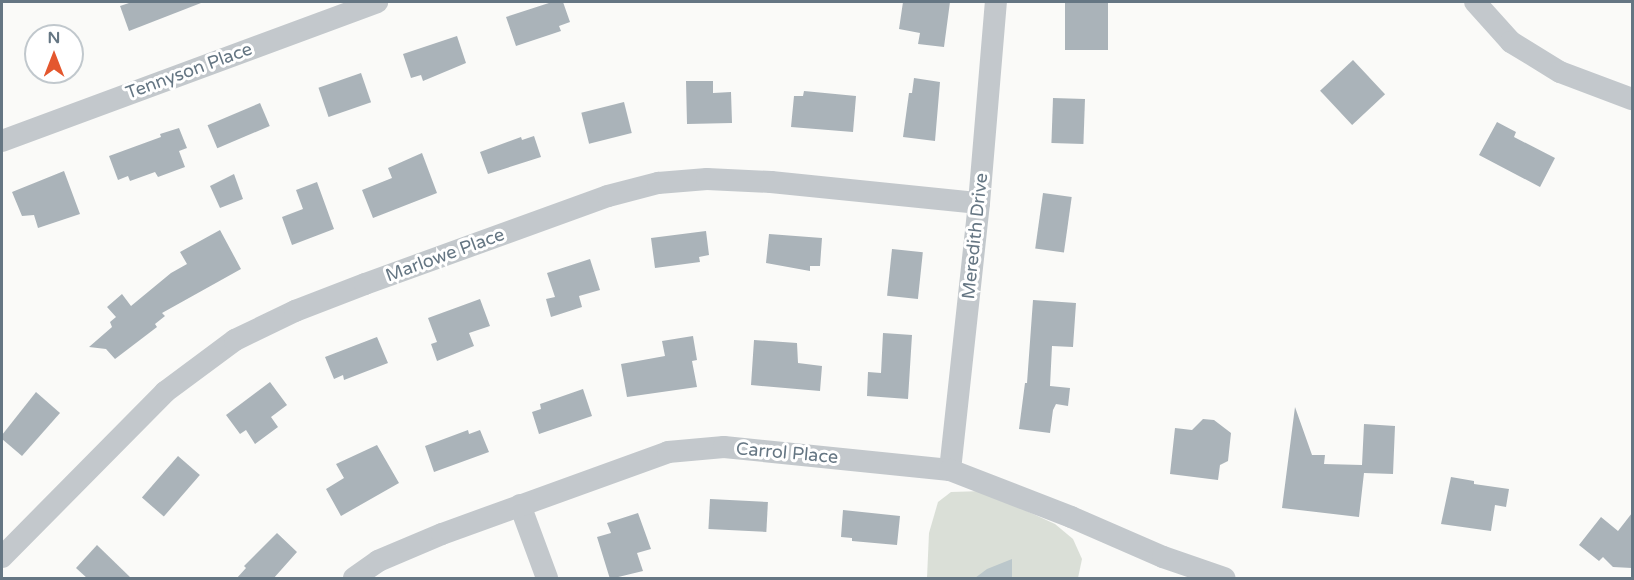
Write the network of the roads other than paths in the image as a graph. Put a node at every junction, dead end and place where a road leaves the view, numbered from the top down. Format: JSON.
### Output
{"nodes":[{"id":1,"x":377,"y":2,"type":"edge"},
{"id":2,"x":996,"y":2,"type":"edge"},
{"id":3,"x":1475,"y":2,"type":"edge"},
{"id":4,"x":1632,"y":99,"type":"edge"},
{"id":5,"x":2,"y":141,"type":"edge"},
{"id":6,"x":979,"y":203,"type":"junction"},
{"id":7,"x":950,"y":470,"type":"junction"},
{"id":8,"x":520,"y":505,"type":"junction"},
{"id":9,"x":2,"y":557,"type":"edge"},
{"id":10,"x":354,"y":579,"type":"edge"},
{"id":11,"x":547,"y":579,"type":"edge"},
{"id":12,"x":1224,"y":579,"type":"edge"}],
"edges":[{"from":1,"to":5,"type":"street","name":"Tennyson Place"},
{"from":2,"to":6,"type":"street","name":"Meredith Drive"},
{"from":3,"to":4,"type":"street"},
{"from":6,"to":7,"type":"street","name":"Meredith Drive"},
{"from":6,"to":9,"type":"street","name":"Marlowe Place"},
{"from":7,"to":8,"type":"street","name":"Carrol Place"},
{"from":7,"to":12,"type":"street","name":"Carrol Place"},
{"from":8,"to":10,"type":"street","name":"Carrol Place"},
{"from":8,"to":11,"type":"street"}]}
